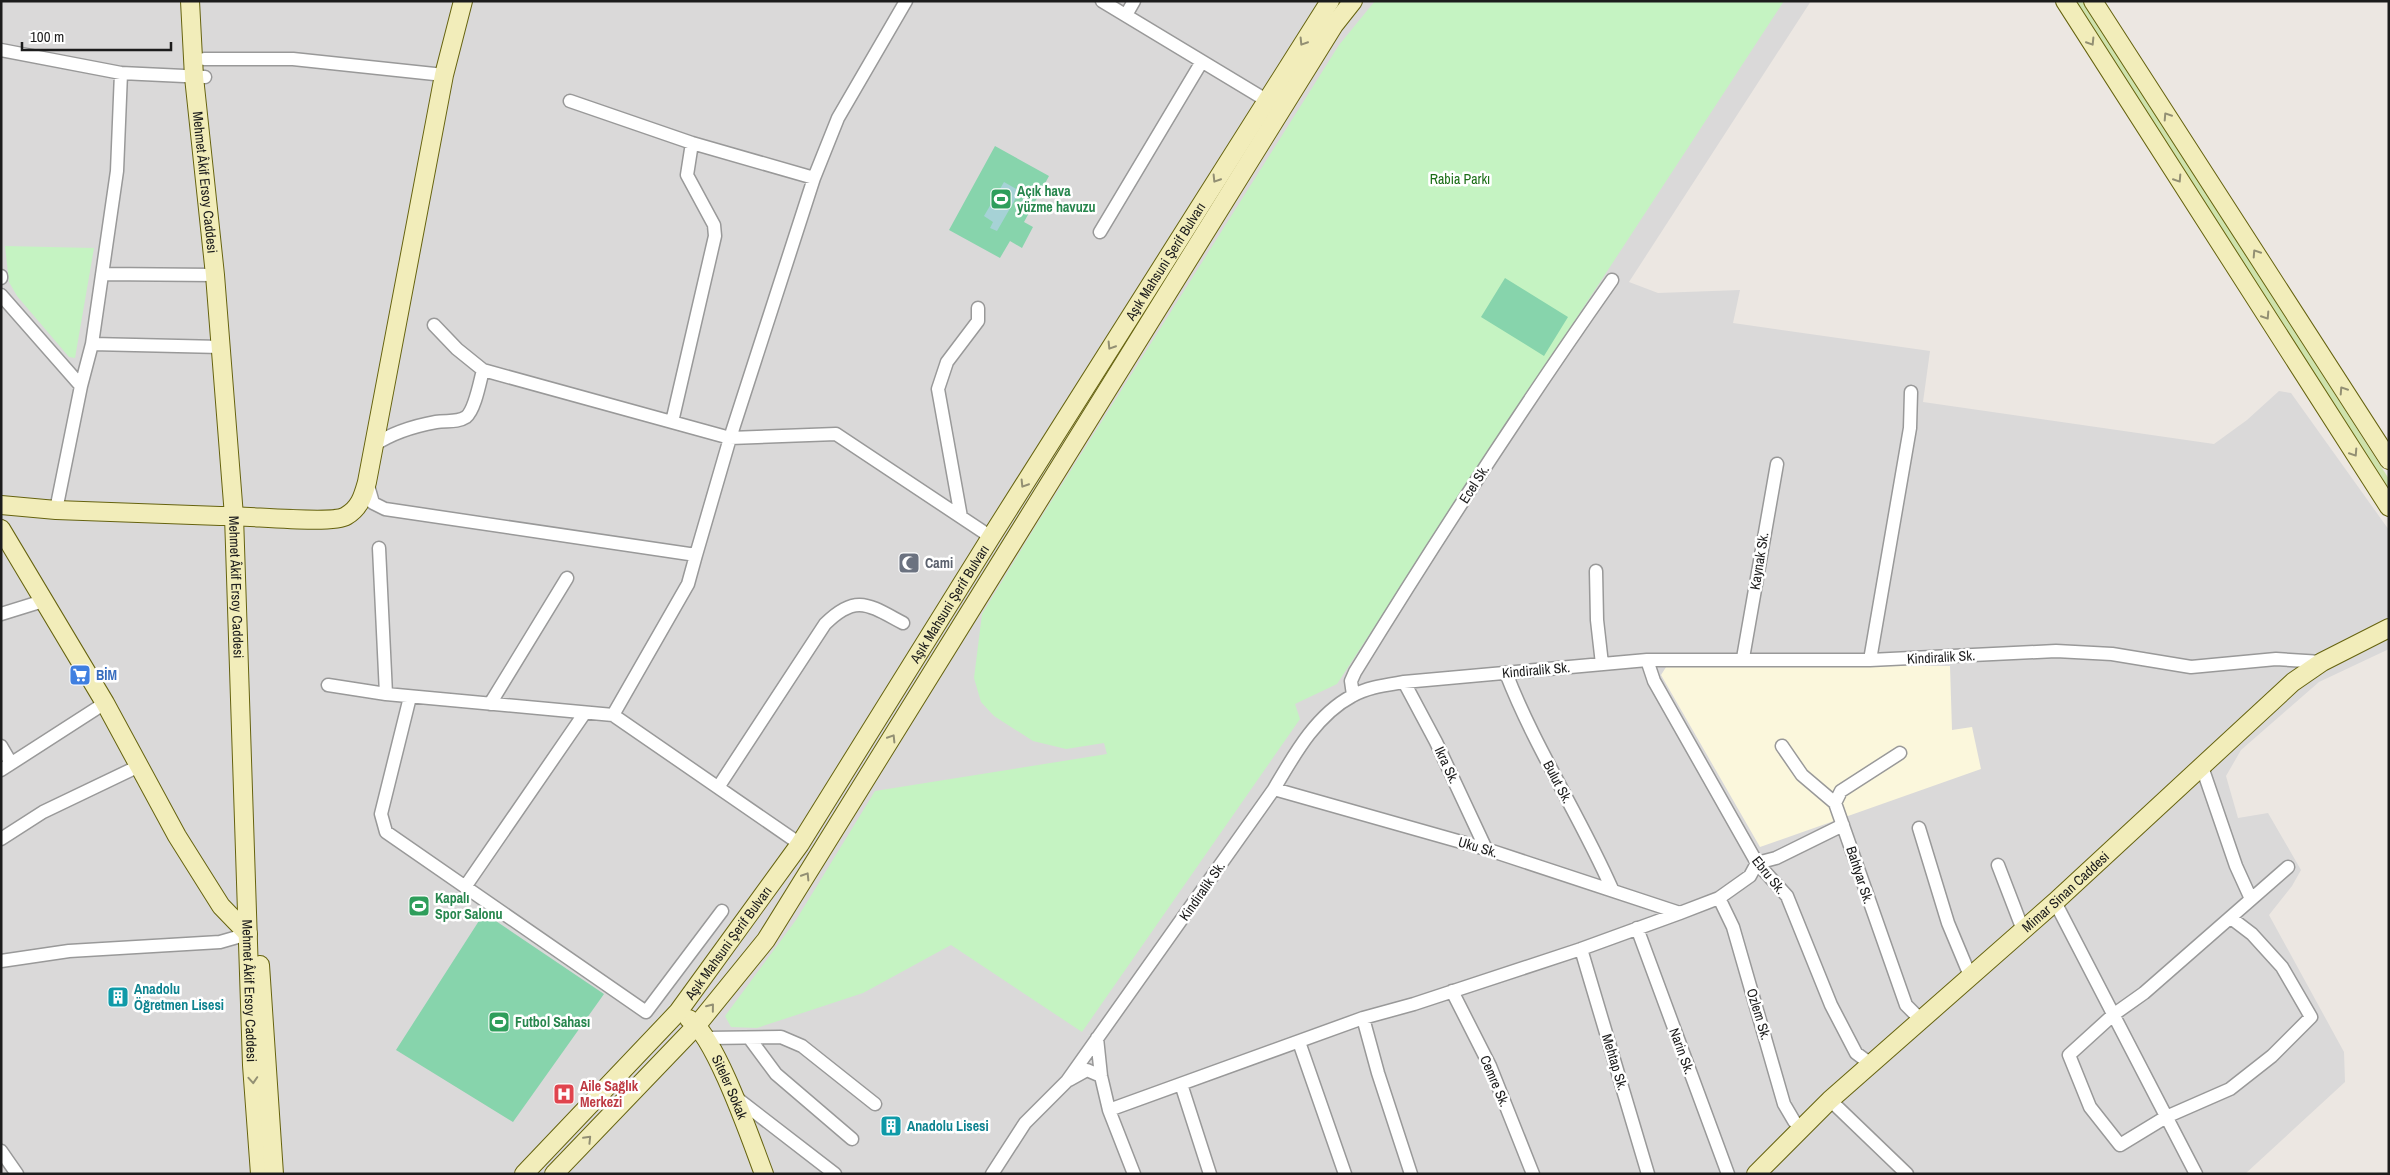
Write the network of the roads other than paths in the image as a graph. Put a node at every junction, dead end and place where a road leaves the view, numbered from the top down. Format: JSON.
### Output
{"nodes":[{"id":1,"x":190,"y":1,"type":"edge"},
{"id":2,"x":202,"y":1,"type":"edge"},
{"id":3,"x":463,"y":1,"type":"edge"},
{"id":4,"x":906,"y":1,"type":"edge"},
{"id":5,"x":1102,"y":1,"type":"edge"},
{"id":6,"x":1134,"y":1,"type":"edge"},
{"id":7,"x":1330,"y":1,"type":"edge"},
{"id":8,"x":1353,"y":1,"type":"edge"},
{"id":9,"x":2065,"y":1,"type":"edge"},
{"id":10,"x":2093,"y":1,"type":"edge"},
{"id":11,"x":1126,"y":15,"type":"junction"},
{"id":12,"x":1,"y":50,"type":"edge"},
{"id":13,"x":204,"y":59,"type":"junction"},
{"id":14,"x":1201,"y":63,"type":"junction"},
{"id":15,"x":122,"y":73,"type":"junction"},
{"id":16,"x":444,"y":75,"type":"junction"},
{"id":17,"x":200,"y":77,"type":"junction"},
{"id":18,"x":1266,"y":100,"type":"junction"},
{"id":19,"x":570,"y":101,"type":"dead end"},
{"id":20,"x":692,"y":143,"type":"junction"},
{"id":21,"x":814,"y":178,"type":"junction"},
{"id":22,"x":1100,"y":232,"type":"dead end"},
{"id":23,"x":102,"y":274,"type":"junction"},
{"id":24,"x":215,"y":275,"type":"junction"},
{"id":25,"x":1612,"y":280,"type":"dead end"},
{"id":26,"x":1,"y":295,"type":"edge"},
{"id":27,"x":978,"y":308,"type":"dead end"},
{"id":28,"x":434,"y":325,"type":"dead end"},
{"id":29,"x":92,"y":344,"type":"junction"},
{"id":30,"x":221,"y":347,"type":"junction"},
{"id":31,"x":483,"y":370,"type":"junction"},
{"id":32,"x":80,"y":386,"type":"junction"},
{"id":33,"x":1911,"y":392,"type":"dead end"},
{"id":34,"x":672,"y":422,"type":"junction"},
{"id":35,"x":730,"y":438,"type":"junction"},
{"id":36,"x":374,"y":445,"type":"junction"},
{"id":37,"x":2389,"y":460,"type":"edge"},
{"id":38,"x":1776,"y":464,"type":"dead end"},
{"id":39,"x":367,"y":482,"type":"junction"},
{"id":40,"x":1,"y":505,"type":"edge"},
{"id":41,"x":2389,"y":507,"type":"edge"},
{"id":42,"x":56,"y":510,"type":"junction"},
{"id":43,"x":239,"y":516,"type":"junction"},
{"id":44,"x":961,"y":517,"type":"junction"},
{"id":45,"x":1,"y":529,"type":"edge"},
{"id":46,"x":991,"y":537,"type":"junction"},
{"id":47,"x":379,"y":548,"type":"dead end"},
{"id":48,"x":696,"y":555,"type":"junction"},
{"id":49,"x":1596,"y":570,"type":"dead end"},
{"id":50,"x":567,"y":578,"type":"dead end"},
{"id":51,"x":43,"y":601,"type":"junction"},
{"id":52,"x":1,"y":614,"type":"edge"},
{"id":53,"x":903,"y":623,"type":"dead end"},
{"id":54,"x":2389,"y":628,"type":"edge"},
{"id":55,"x":1743,"y":658,"type":"junction"},
{"id":56,"x":1647,"y":660,"type":"junction"},
{"id":57,"x":1870,"y":660,"type":"junction"},
{"id":58,"x":2322,"y":662,"type":"junction"},
{"id":59,"x":1602,"y":664,"type":"junction"},
{"id":60,"x":1506,"y":673,"type":"junction"},
{"id":61,"x":1404,"y":682,"type":"junction"},
{"id":62,"x":328,"y":685,"type":"dead end"},
{"id":63,"x":386,"y":694,"type":"junction"},
{"id":64,"x":1353,"y":695,"type":"junction"},
{"id":65,"x":410,"y":697,"type":"junction"},
{"id":66,"x":105,"y":703,"type":"junction"},
{"id":67,"x":490,"y":704,"type":"junction"},
{"id":68,"x":584,"y":714,"type":"junction"},
{"id":69,"x":613,"y":715,"type":"junction"},
{"id":70,"x":1,"y":746,"type":"edge"},
{"id":71,"x":1782,"y":746,"type":"dead end"},
{"id":72,"x":1900,"y":752,"type":"dead end"},
{"id":73,"x":140,"y":766,"type":"junction"},
{"id":74,"x":6,"y":767,"type":"edge"},
{"id":75,"x":2202,"y":768,"type":"junction"},
{"id":76,"x":719,"y":786,"type":"junction"},
{"id":77,"x":1274,"y":789,"type":"junction"},
{"id":78,"x":1835,"y":803,"type":"junction"},
{"id":79,"x":1843,"y":825,"type":"junction"},
{"id":80,"x":1919,"y":828,"type":"dead end"},
{"id":81,"x":1,"y":839,"type":"edge"},
{"id":82,"x":800,"y":844,"type":"junction"},
{"id":83,"x":1486,"y":849,"type":"junction"},
{"id":84,"x":1757,"y":863,"type":"junction"},
{"id":85,"x":1998,"y":865,"type":"dead end"},
{"id":86,"x":2288,"y":867,"type":"dead end"},
{"id":87,"x":465,"y":887,"type":"junction"},
{"id":88,"x":1612,"y":889,"type":"junction"},
{"id":89,"x":1719,"y":898,"type":"junction"},
{"id":90,"x":2251,"y":899,"type":"junction"},
{"id":91,"x":2055,"y":902,"type":"junction"},
{"id":92,"x":722,"y":911,"type":"dead end"},
{"id":93,"x":1680,"y":913,"type":"junction"},
{"id":94,"x":2231,"y":918,"type":"junction"},
{"id":95,"x":1636,"y":928,"type":"junction"},
{"id":96,"x":2023,"y":930,"type":"junction"},
{"id":97,"x":248,"y":934,"type":"junction"},
{"id":98,"x":1581,"y":950,"type":"junction"},
{"id":99,"x":1,"y":960,"type":"edge"},
{"id":100,"x":1971,"y":978,"type":"junction"},
{"id":101,"x":1452,"y":991,"type":"junction"},
{"id":102,"x":678,"y":1012,"type":"junction"},
{"id":103,"x":2113,"y":1015,"type":"junction"},
{"id":104,"x":1364,"y":1018,"type":"junction"},
{"id":105,"x":1922,"y":1021,"type":"junction"},
{"id":106,"x":702,"y":1032,"type":"junction"},
{"id":107,"x":1097,"y":1038,"type":"junction"},
{"id":108,"x":750,"y":1039,"type":"junction"},
{"id":109,"x":1299,"y":1042,"type":"junction"},
{"id":110,"x":1872,"y":1065,"type":"junction"},
{"id":111,"x":1101,"y":1076,"type":"junction"},
{"id":112,"x":1067,"y":1081,"type":"junction"},
{"id":113,"x":1181,"y":1084,"type":"junction"},
{"id":114,"x":733,"y":1095,"type":"junction"},
{"id":115,"x":1830,"y":1100,"type":"junction"},
{"id":116,"x":875,"y":1104,"type":"dead end"},
{"id":117,"x":1109,"y":1110,"type":"junction"},
{"id":118,"x":2166,"y":1117,"type":"junction"},
{"id":119,"x":1800,"y":1128,"type":"junction"},
{"id":120,"x":852,"y":1139,"type":"dead end"},
{"id":121,"x":1,"y":1151,"type":"edge"},
{"id":122,"x":1763,"y":1171,"type":"edge"},
{"id":123,"x":994,"y":1173,"type":"edge"},
{"id":124,"x":17,"y":1174,"type":"edge"},
{"id":125,"x":260,"y":1174,"type":"edge"},
{"id":126,"x":274,"y":1174,"type":"edge"},
{"id":127,"x":524,"y":1174,"type":"edge"},
{"id":128,"x":554,"y":1174,"type":"edge"},
{"id":129,"x":764,"y":1174,"type":"edge"},
{"id":130,"x":835,"y":1174,"type":"edge"},
{"id":131,"x":1134,"y":1174,"type":"edge"},
{"id":132,"x":1210,"y":1174,"type":"edge"},
{"id":133,"x":1345,"y":1174,"type":"edge"},
{"id":134,"x":1411,"y":1174,"type":"edge"},
{"id":135,"x":1533,"y":1174,"type":"edge"},
{"id":136,"x":1648,"y":1174,"type":"edge"},
{"id":137,"x":1728,"y":1174,"type":"edge"},
{"id":138,"x":1907,"y":1174,"type":"edge"},
{"id":139,"x":2196,"y":1174,"type":"edge"}],
"edges":[{"from":1,"to":17,"type":"main road","name":"Mehmet Âkif Ersoy Caddesi"},
{"from":2,"to":13,"type":"main road","name":"Mehmet Âkif Ersoy Caddesi"},
{"from":3,"to":16,"type":"main road"},
{"from":4,"to":21,"type":"street"},
{"from":5,"to":11,"type":"street"},
{"from":6,"to":11,"type":"street"},
{"from":7,"to":18,"type":"main road","name":"Aşık Mahsuni Şerif Bulvarı","one_way":true},
{"from":106,"to":8,"type":"main road","name":"Aşık Mahsuni Şerif Bulvarı","one_way":true},
{"from":9,"to":41,"type":"main road","one_way":true},
{"from":37,"to":10,"type":"main road","one_way":true},
{"from":11,"to":14,"type":"street"},
{"from":12,"to":15,"type":"street"},
{"from":13,"to":16,"type":"street"},
{"from":13,"to":17,"type":"main road","name":"Mehmet Âkif Ersoy Caddesi"},
{"from":14,"to":18,"type":"street"},
{"from":14,"to":22,"type":"street"},
{"from":15,"to":17,"type":"street"},
{"from":15,"to":23,"type":"street"},
{"from":16,"to":36,"type":"main road"},
{"from":17,"to":24,"type":"main road","name":"Mehmet Âkif Ersoy Caddesi"},
{"from":17,"to":43,"type":"main road","name":"Mehmet Âkif Ersoy Caddesi"},
{"from":18,"to":46,"type":"main road","name":"Aşık Mahsuni Şerif Bulvarı","one_way":true},
{"from":19,"to":20,"type":"street"},
{"from":20,"to":21,"type":"street"},
{"from":20,"to":34,"type":"street"},
{"from":21,"to":35,"type":"street"},
{"from":23,"to":24,"type":"street"},
{"from":23,"to":29,"type":"street"},
{"from":24,"to":30,"type":"main road","name":"Mehmet Âkif Ersoy Caddesi"},
{"from":25,"to":64,"type":"street","name":"Ecel Sk."},
{"from":26,"to":32,"type":"street"},
{"from":27,"to":44,"type":"street"},
{"from":28,"to":31,"type":"street"},
{"from":29,"to":30,"type":"street"},
{"from":29,"to":32,"type":"street"},
{"from":30,"to":43,"type":"main road","name":"Mehmet Âkif Ersoy Caddesi"},
{"from":31,"to":34,"type":"street"},
{"from":31,"to":36,"type":"street"},
{"from":32,"to":42,"type":"street"},
{"from":33,"to":57,"type":"street"},
{"from":34,"to":35,"type":"street"},
{"from":35,"to":44,"type":"street"},
{"from":35,"to":48,"type":"street"},
{"from":36,"to":39,"type":"main road"},
{"from":38,"to":55,"type":"street","name":"Kaynak Sk."},
{"from":39,"to":43,"type":"main road"},
{"from":39,"to":48,"type":"street"},
{"from":40,"to":42,"type":"main road"},
{"from":42,"to":43,"type":"main road"},
{"from":43,"to":97,"type":"main road","name":"Mehmet Âkif Ersoy Caddesi"},
{"from":43,"to":126,"type":"main road","name":"Mehmet Âkif Ersoy Caddesi"},
{"from":44,"to":46,"type":"street"},
{"from":45,"to":51,"type":"main road"},
{"from":46,"to":82,"type":"main road","name":"Aşık Mahsuni Şerif Bulvarı"},
{"from":47,"to":63,"type":"street"},
{"from":48,"to":69,"type":"street"},
{"from":49,"to":59,"type":"street"},
{"from":50,"to":67,"type":"street"},
{"from":51,"to":52,"type":"street"},
{"from":51,"to":66,"type":"main road"},
{"from":53,"to":76,"type":"street"},
{"from":54,"to":58,"type":"main road","name":"Mimar Sinan Caddesi"},
{"from":55,"to":56,"type":"street","name":"Kindiralik Sk."},
{"from":55,"to":57,"type":"street","name":"Kindiralik Sk."},
{"from":56,"to":59,"type":"street","name":"Kindiralik Sk."},
{"from":56,"to":84,"type":"street","name":"Ebru Sk."},
{"from":57,"to":58,"type":"street","name":"Kindiralik Sk."},
{"from":58,"to":75,"type":"main road","name":"Mimar Sinan Caddesi"},
{"from":59,"to":60,"type":"street","name":"Kindiralik Sk."},
{"from":60,"to":61,"type":"street","name":"Kindiralik Sk."},
{"from":60,"to":88,"type":"street","name":"Bulut Sk."},
{"from":61,"to":64,"type":"street","name":"Kindiralik Sk."},
{"from":61,"to":83,"type":"street","name":"Ikra Sk."},
{"from":62,"to":63,"type":"street"},
{"from":63,"to":65,"type":"street"},
{"from":64,"to":77,"type":"street","name":"Kindiralik Sk."},
{"from":65,"to":67,"type":"street"},
{"from":65,"to":87,"type":"street"},
{"from":66,"to":73,"type":"main road"},
{"from":66,"to":74,"type":"street"},
{"from":67,"to":68,"type":"street"},
{"from":68,"to":69,"type":"street"},
{"from":68,"to":87,"type":"street"},
{"from":69,"to":76,"type":"street"},
{"from":70,"to":74,"type":"street"},
{"from":71,"to":78,"type":"street"},
{"from":72,"to":78,"type":"street"},
{"from":73,"to":81,"type":"street"},
{"from":73,"to":97,"type":"main road"},
{"from":75,"to":90,"type":"street"},
{"from":75,"to":91,"type":"main road","name":"Mimar Sinan Caddesi"},
{"from":76,"to":82,"type":"street"},
{"from":77,"to":83,"type":"street","name":"Uku Sk."},
{"from":77,"to":107,"type":"street","name":"Kindiralik Sk."},
{"from":78,"to":79,"type":"street","name":"Bahtyar Sk."},
{"from":79,"to":84,"type":"street"},
{"from":79,"to":105,"type":"street","name":"Bahtyar Sk."},
{"from":80,"to":100,"type":"street"},
{"from":82,"to":102,"type":"main road","name":"Aşık Mahsuni Şerif Bulvarı"},
{"from":83,"to":88,"type":"street","name":"Uku Sk."},
{"from":84,"to":89,"type":"street"},
{"from":84,"to":110,"type":"street","name":"Ebru Sk."},
{"from":85,"to":96,"type":"street"},
{"from":86,"to":90,"type":"street"},
{"from":87,"to":92,"type":"street"},
{"from":88,"to":93,"type":"street","name":"Uku Sk."},
{"from":89,"to":93,"type":"street"},
{"from":89,"to":119,"type":"street","name":"Ozlem Sk."},
{"from":90,"to":94,"type":"street"},
{"from":91,"to":96,"type":"main road","name":"Mimar Sinan Caddesi"},
{"from":91,"to":103,"type":"street"},
{"from":93,"to":95,"type":"street"},
{"from":94,"to":103,"type":"street"},
{"from":94,"to":118,"type":"street"},
{"from":95,"to":98,"type":"street"},
{"from":95,"to":137,"type":"street","name":"Narin Sk."},
{"from":96,"to":100,"type":"main road","name":"Mimar Sinan Caddesi"},
{"from":97,"to":99,"type":"street"},
{"from":97,"to":125,"type":"main road","name":"Mehmet Âkif Ersoy Caddesi","one_way":true},
{"from":98,"to":101,"type":"street"},
{"from":98,"to":136,"type":"street","name":"Mehtap Sk."},
{"from":100,"to":105,"type":"main road","name":"Mimar Sinan Caddesi"},
{"from":101,"to":104,"type":"street"},
{"from":101,"to":135,"type":"street","name":"Cemre Sk."},
{"from":102,"to":106,"type":"main road"},
{"from":102,"to":127,"type":"main road","name":"Aşık Mahsuni Şerif Bulvarı"},
{"from":103,"to":118,"type":"street"},
{"from":103,"to":118,"type":"street"},
{"from":104,"to":109,"type":"street"},
{"from":104,"to":134,"type":"street"},
{"from":105,"to":110,"type":"main road","name":"Mimar Sinan Caddesi"},
{"from":106,"to":108,"type":"street"},
{"from":106,"to":114,"type":"main road","name":"Siteler Sokak"},
{"from":128,"to":106,"type":"main road","name":"Aşık Mahsuni Şerif Bulvarı","one_way":true},
{"from":107,"to":111,"type":"street"},
{"from":107,"to":112,"type":"street","name":"Kindiralik Sk."},
{"from":108,"to":116,"type":"street"},
{"from":108,"to":120,"type":"street"},
{"from":109,"to":113,"type":"street"},
{"from":109,"to":133,"type":"street"},
{"from":110,"to":115,"type":"main road","name":"Mimar Sinan Caddesi"},
{"from":111,"to":112,"type":"street"},
{"from":111,"to":117,"type":"street"},
{"from":112,"to":123,"type":"street","name":"Kindiralik Sk."},
{"from":113,"to":117,"type":"street"},
{"from":113,"to":132,"type":"street"},
{"from":114,"to":129,"type":"main road","name":"Siteler Sokak"},
{"from":114,"to":130,"type":"street"},
{"from":115,"to":119,"type":"main road","name":"Mimar Sinan Caddesi"},
{"from":115,"to":138,"type":"street"},
{"from":117,"to":131,"type":"street"},
{"from":118,"to":139,"type":"street"},
{"from":119,"to":122,"type":"main road","name":"Mimar Sinan Caddesi"},
{"from":121,"to":124,"type":"street"}]}
